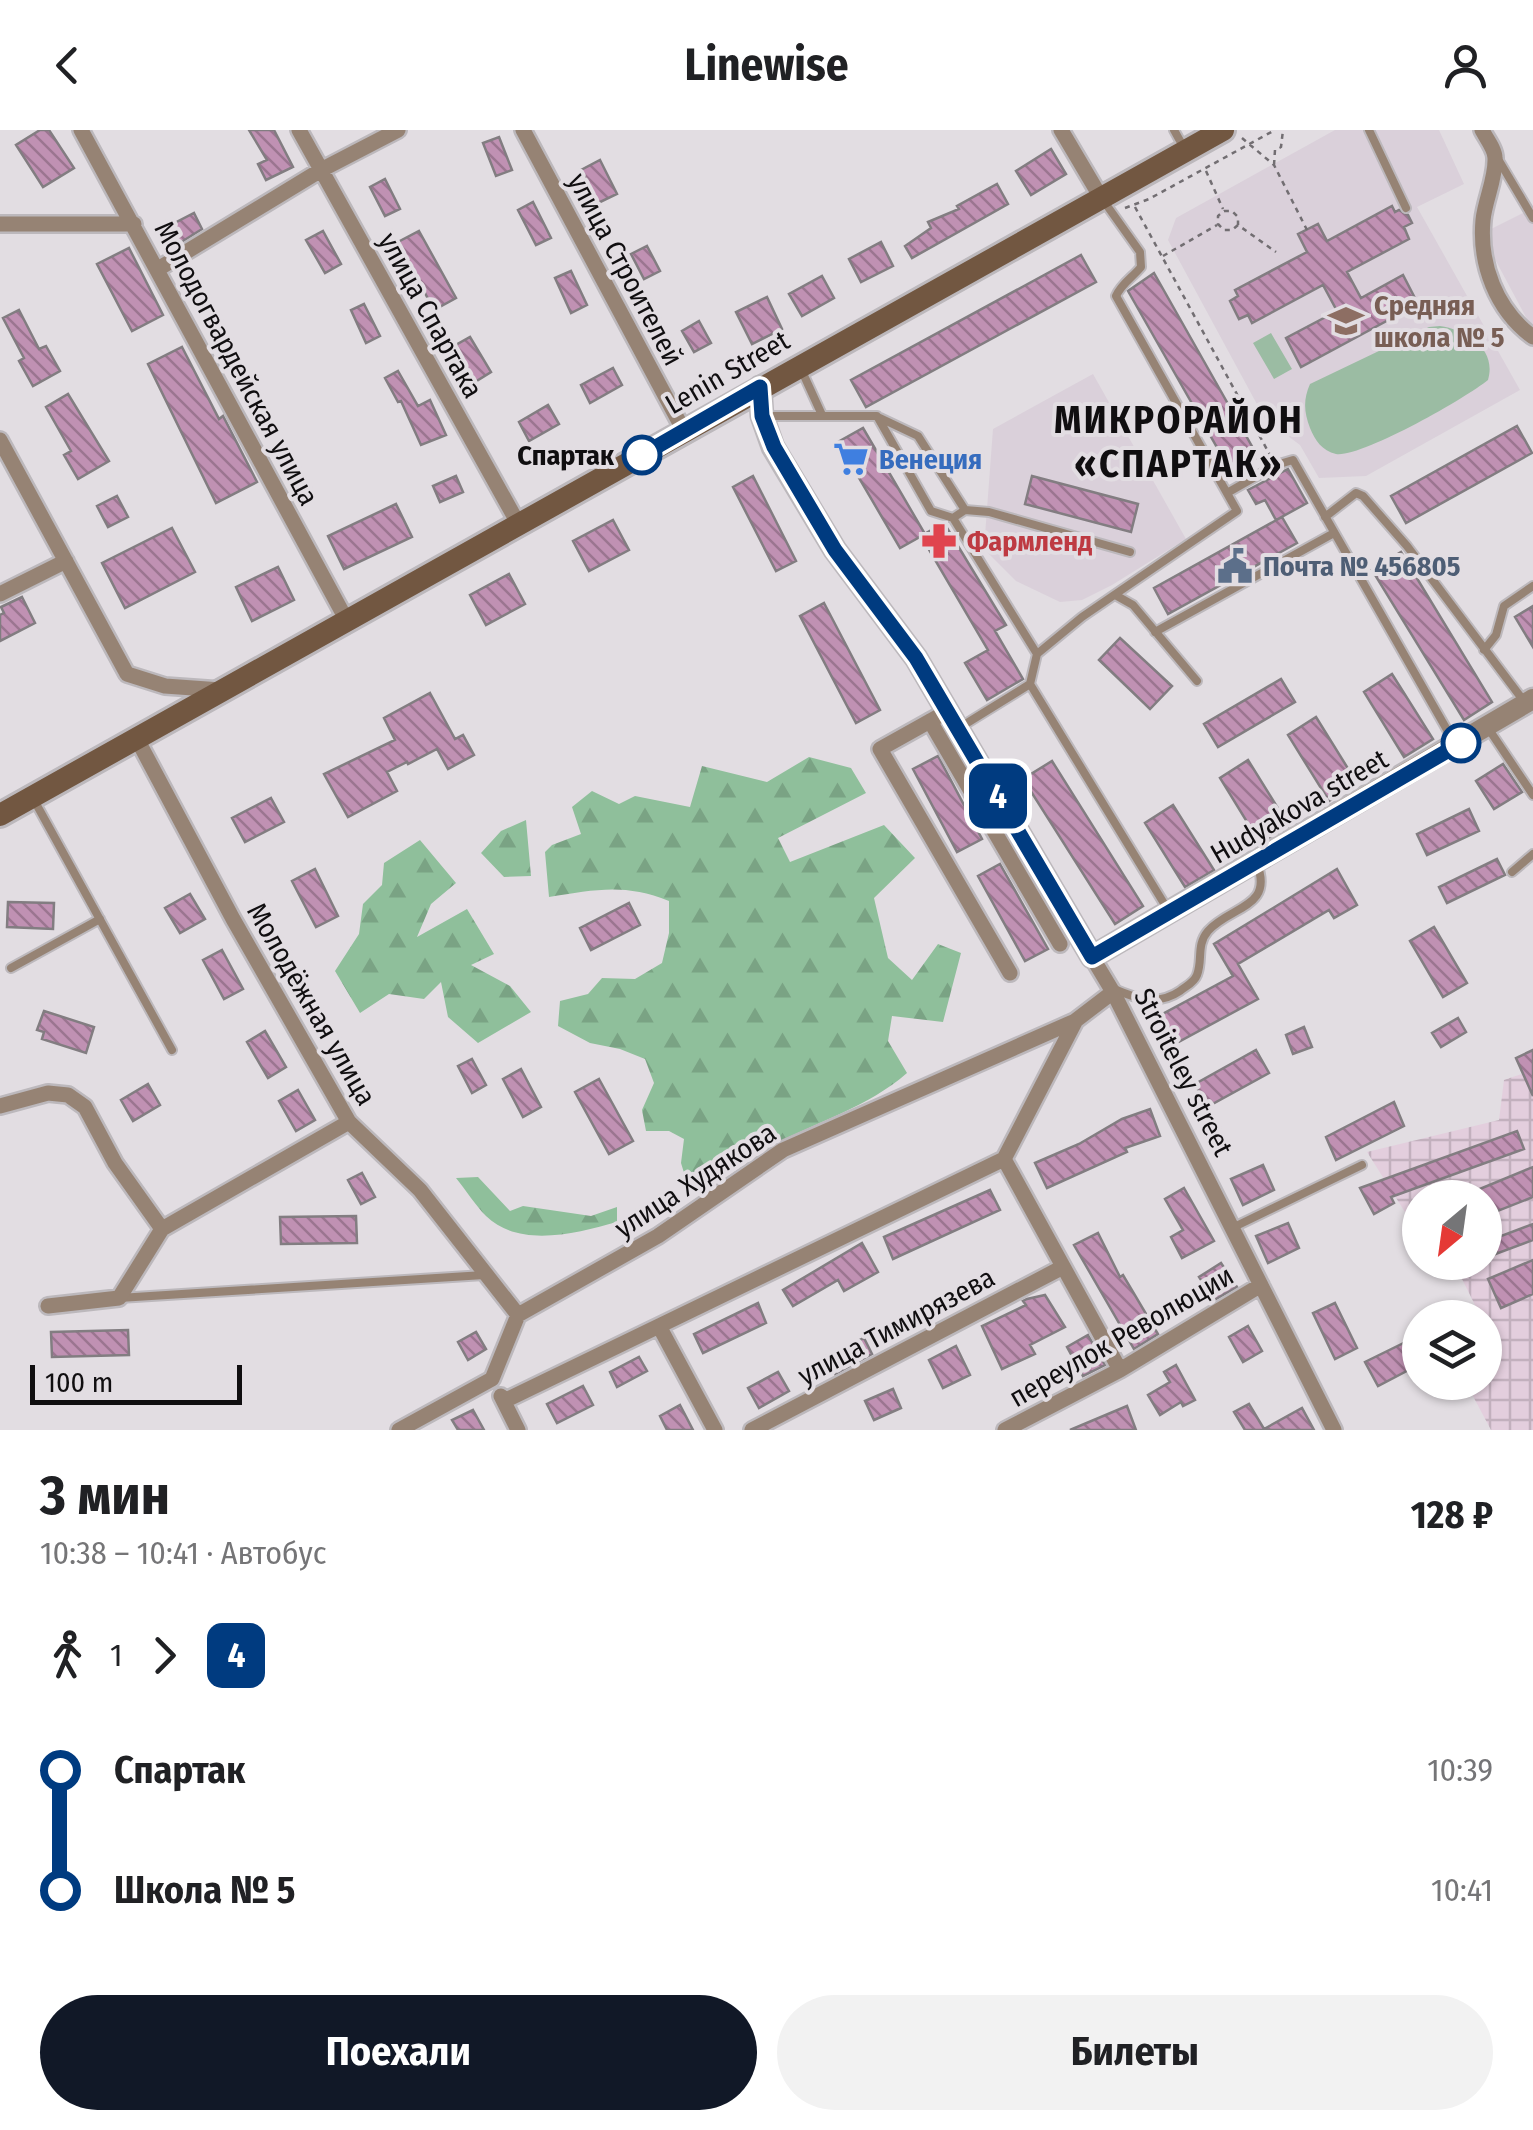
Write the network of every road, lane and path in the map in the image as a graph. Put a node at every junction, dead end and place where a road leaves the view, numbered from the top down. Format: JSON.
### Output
{"nodes":[{"id":1,"x":81,"y":130,"type":"edge"},
{"id":2,"x":299,"y":130,"type":"edge"},
{"id":3,"x":398,"y":130,"type":"edge"},
{"id":4,"x":523,"y":130,"type":"edge"},
{"id":5,"x":1061,"y":130,"type":"edge"},
{"id":6,"x":1284,"y":130,"type":"edge"},
{"id":7,"x":1369,"y":130,"type":"edge"},
{"id":8,"x":1482,"y":130,"type":"edge"},
{"id":9,"x":1230,"y":132,"type":"edge"},
{"id":10,"x":1180,"y":140,"type":"edge"},
{"id":11,"x":1496,"y":155,"type":"junction"},
{"id":12,"x":1274,"y":165,"type":"junction"},
{"id":13,"x":1205,"y":168,"type":"dead end"},
{"id":14,"x":321,"y":170,"type":"junction"},
{"id":15,"x":1100,"y":196,"type":"junction"},
{"id":16,"x":1134,"y":205,"type":"dead end"},
{"id":17,"x":1406,"y":208,"type":"dead end"},
{"id":18,"x":1224,"y":210,"type":"junction"},
{"id":19,"x":1533,"y":218,"type":"edge"},
{"id":20,"x":0,"y":224,"type":"edge"},
{"id":21,"x":134,"y":224,"type":"junction"},
{"id":22,"x":1218,"y":224,"type":"junction"},
{"id":23,"x":1238,"y":225,"type":"junction"},
{"id":24,"x":1307,"y":230,"type":"dead end"},
{"id":25,"x":1276,"y":252,"type":"dead end"},
{"id":26,"x":1163,"y":256,"type":"junction"},
{"id":27,"x":158,"y":269,"type":"junction"},
{"id":28,"x":1533,"y":338,"type":"edge"},
{"id":29,"x":800,"y":365,"type":"junction"},
{"id":30,"x":760,"y":387,"type":"junction"},
{"id":31,"x":762,"y":416,"type":"junction"},
{"id":32,"x":822,"y":416,"type":"junction"},
{"id":33,"x":877,"y":416,"type":"junction"},
{"id":34,"x":684,"y":431,"type":"junction"},
{"id":35,"x":0,"y":440,"type":"edge"},
{"id":36,"x":1276,"y":465,"type":"junction"},
{"id":37,"x":1227,"y":493,"type":"junction"},
{"id":38,"x":965,"y":510,"type":"junction"},
{"id":39,"x":1325,"y":517,"type":"junction"},
{"id":40,"x":953,"y":518,"type":"junction"},
{"id":41,"x":519,"y":524,"type":"junction"},
{"id":42,"x":1334,"y":533,"type":"junction"},
{"id":43,"x":1130,"y":552,"type":"dead end"},
{"id":44,"x":66,"y":561,"type":"junction"},
{"id":45,"x":1533,"y":586,"type":"edge"},
{"id":46,"x":0,"y":594,"type":"edge"},
{"id":47,"x":1117,"y":596,"type":"junction"},
{"id":48,"x":347,"y":622,"type":"junction"},
{"id":49,"x":1156,"y":632,"type":"junction"},
{"id":50,"x":1484,"y":650,"type":"junction"},
{"id":51,"x":1038,"y":654,"type":"junction"},
{"id":52,"x":1196,"y":682,"type":"dead end"},
{"id":53,"x":1030,"y":684,"type":"junction"},
{"id":54,"x":221,"y":690,"type":"junction"},
{"id":55,"x":1529,"y":701,"type":"edge"},
{"id":56,"x":946,"y":720,"type":"junction"},
{"id":57,"x":1488,"y":728,"type":"junction"},
{"id":58,"x":137,"y":739,"type":"junction"},
{"id":59,"x":1456,"y":746,"type":"junction"},
{"id":60,"x":1533,"y":795,"type":"edge"},
{"id":61,"x":32,"y":797,"type":"junction"},
{"id":62,"x":0,"y":815,"type":"edge"},
{"id":63,"x":1533,"y":854,"type":"edge"},
{"id":64,"x":1256,"y":864,"type":"junction"},
{"id":65,"x":1512,"y":872,"type":"dead end"},
{"id":66,"x":1170,"y":914,"type":"junction"},
{"id":67,"x":100,"y":919,"type":"junction"},
{"id":68,"x":1060,"y":944,"type":"dead end"},
{"id":69,"x":1092,"y":957,"type":"junction"},
{"id":70,"x":10,"y":968,"type":"dead end"},
{"id":71,"x":1010,"y":973,"type":"dead end"},
{"id":72,"x":1112,"y":989,"type":"junction"},
{"id":73,"x":1075,"y":1022,"type":"junction"},
{"id":74,"x":172,"y":1050,"type":"dead end"},
{"id":75,"x":0,"y":1106,"type":"edge"},
{"id":76,"x":350,"y":1122,"type":"junction"},
{"id":77,"x":1004,"y":1160,"type":"junction"},
{"id":78,"x":1362,"y":1166,"type":"dead end"},
{"id":79,"x":1232,"y":1228,"type":"junction"},
{"id":80,"x":162,"y":1229,"type":"junction"},
{"id":81,"x":1063,"y":1267,"type":"junction"},
{"id":82,"x":486,"y":1274,"type":"junction"},
{"id":83,"x":1261,"y":1285,"type":"junction"},
{"id":84,"x":119,"y":1298,"type":"junction"},
{"id":85,"x":48,"y":1306,"type":"dead end"},
{"id":86,"x":518,"y":1315,"type":"junction"},
{"id":87,"x":659,"y":1326,"type":"junction"},
{"id":88,"x":1120,"y":1370,"type":"junction"},
{"id":89,"x":492,"y":1379,"type":"junction"},
{"id":90,"x":504,"y":1401,"type":"junction"},
{"id":91,"x":399,"y":1430,"type":"edge"},
{"id":92,"x":518,"y":1430,"type":"edge"},
{"id":93,"x":715,"y":1430,"type":"edge"},
{"id":94,"x":752,"y":1430,"type":"edge"},
{"id":95,"x":1005,"y":1430,"type":"edge"},
{"id":96,"x":1334,"y":1430,"type":"edge"}],
"edges":[{"from":1,"to":21,"type":"street","name":"Молодогвардейская улица"},
{"from":2,"to":14,"type":"street","name":"улица Спартака"},
{"from":3,"to":14,"type":"street"},
{"from":4,"to":34,"type":"street","name":"улица Строителей"},
{"from":5,"to":15,"type":"street"},
{"from":6,"to":12,"type":"path"},
{"from":7,"to":17,"type":"lane"},
{"from":8,"to":11,"type":"street"},
{"from":9,"to":10,"type":"main road","name":"Lenin Street"},
{"from":9,"to":12,"type":"path"},
{"from":10,"to":15,"type":"main road","name":"Lenin Street"},
{"from":11,"to":19,"type":"lane"},
{"from":11,"to":28,"type":"street"},
{"from":12,"to":24,"type":"path"},
{"from":13,"to":18,"type":"path"},
{"from":14,"to":27,"type":"street"},
{"from":14,"to":41,"type":"street","name":"улица Спартака"},
{"from":15,"to":29,"type":"main road","name":"Lenin Street"},
{"from":15,"to":37,"type":"lane"},
{"from":16,"to":26,"type":"path"},
{"from":18,"to":22,"type":"path"},
{"from":18,"to":23,"type":"path"},
{"from":20,"to":21,"type":"street"},
{"from":21,"to":27,"type":"street","name":"Молодогвардейская улица"},
{"from":22,"to":23,"type":"path"},
{"from":22,"to":26,"type":"path"},
{"from":23,"to":25,"type":"path"},
{"from":26,"to":36,"type":"path"},
{"from":27,"to":48,"type":"street","name":"Молодогвардейская улица"},
{"from":29,"to":30,"type":"main road","name":"Lenin Street"},
{"from":29,"to":32,"type":"lane"},
{"from":30,"to":31,"type":"street","name":"Stroiteley street"},
{"from":30,"to":34,"type":"main road","name":"Lenin Street"},
{"from":31,"to":32,"type":"lane"},
{"from":31,"to":56,"type":"street","name":"Stroiteley street"},
{"from":32,"to":33,"type":"lane"},
{"from":33,"to":38,"type":"lane"},
{"from":33,"to":40,"type":"lane"},
{"from":34,"to":41,"type":"main road","name":"Lenin Street"},
{"from":35,"to":44,"type":"street"},
{"from":36,"to":37,"type":"lane"},
{"from":36,"to":39,"type":"lane"},
{"from":37,"to":47,"type":"lane"},
{"from":38,"to":40,"type":"lane"},
{"from":38,"to":43,"type":"lane"},
{"from":39,"to":42,"type":"lane"},
{"from":39,"to":50,"type":"lane"},
{"from":40,"to":51,"type":"lane"},
{"from":41,"to":48,"type":"main road","name":"Lenin Street"},
{"from":42,"to":49,"type":"lane"},
{"from":42,"to":59,"type":"lane"},
{"from":44,"to":46,"type":"street"},
{"from":44,"to":54,"type":"street"},
{"from":45,"to":50,"type":"lane"},
{"from":47,"to":49,"type":"lane"},
{"from":47,"to":51,"type":"lane"},
{"from":48,"to":54,"type":"main road","name":"Lenin Street"},
{"from":49,"to":52,"type":"lane"},
{"from":50,"to":55,"type":"lane"},
{"from":51,"to":53,"type":"lane"},
{"from":53,"to":56,"type":"lane"},
{"from":53,"to":66,"type":"lane"},
{"from":54,"to":58,"type":"main road","name":"Lenin Street"},
{"from":55,"to":57,"type":"street","name":"Hudyakova street"},
{"from":56,"to":68,"type":"street"},
{"from":56,"to":69,"type":"street","name":"Stroiteley street"},
{"from":56,"to":71,"type":"street"},
{"from":57,"to":59,"type":"street","name":"Hudyakova street"},
{"from":57,"to":60,"type":"lane"},
{"from":58,"to":61,"type":"main road","name":"Lenin Street"},
{"from":58,"to":76,"type":"street","name":"Молодёжная улица"},
{"from":59,"to":64,"type":"street","name":"Hudyakova street"},
{"from":61,"to":62,"type":"main road","name":"Lenin Street"},
{"from":61,"to":67,"type":"lane"},
{"from":63,"to":65,"type":"lane"},
{"from":64,"to":66,"type":"street","name":"Hudyakova street"},
{"from":64,"to":72,"type":"lane"},
{"from":66,"to":69,"type":"street","name":"Hudyakova street"},
{"from":67,"to":70,"type":"lane"},
{"from":67,"to":74,"type":"lane"},
{"from":69,"to":72,"type":"street","name":"Stroiteley street"},
{"from":72,"to":73,"type":"street","name":"улица Худякова"},
{"from":72,"to":79,"type":"street","name":"Stroiteley street"},
{"from":73,"to":77,"type":"street"},
{"from":73,"to":86,"type":"street","name":"улица Худякова"},
{"from":75,"to":80,"type":"street"},
{"from":76,"to":80,"type":"street"},
{"from":76,"to":82,"type":"street","name":"Молодёжная улица"},
{"from":77,"to":81,"type":"street"},
{"from":77,"to":87,"type":"street"},
{"from":78,"to":79,"type":"lane"},
{"from":79,"to":83,"type":"street","name":"Stroiteley street"},
{"from":80,"to":84,"type":"street"},
{"from":81,"to":88,"type":"street"},
{"from":81,"to":94,"type":"street","name":"улица Тимирязева"},
{"from":82,"to":84,"type":"lane"},
{"from":82,"to":86,"type":"street","name":"Молодёжная улица"},
{"from":83,"to":88,"type":"street","name":"переулок Революции"},
{"from":83,"to":96,"type":"street","name":"Stroiteley street"},
{"from":84,"to":85,"type":"street"},
{"from":86,"to":89,"type":"street"},
{"from":87,"to":90,"type":"street"},
{"from":87,"to":93,"type":"street"},
{"from":88,"to":95,"type":"street","name":"переулок Революции"},
{"from":89,"to":90,"type":"street"},
{"from":89,"to":91,"type":"street"},
{"from":90,"to":92,"type":"street"}]}
